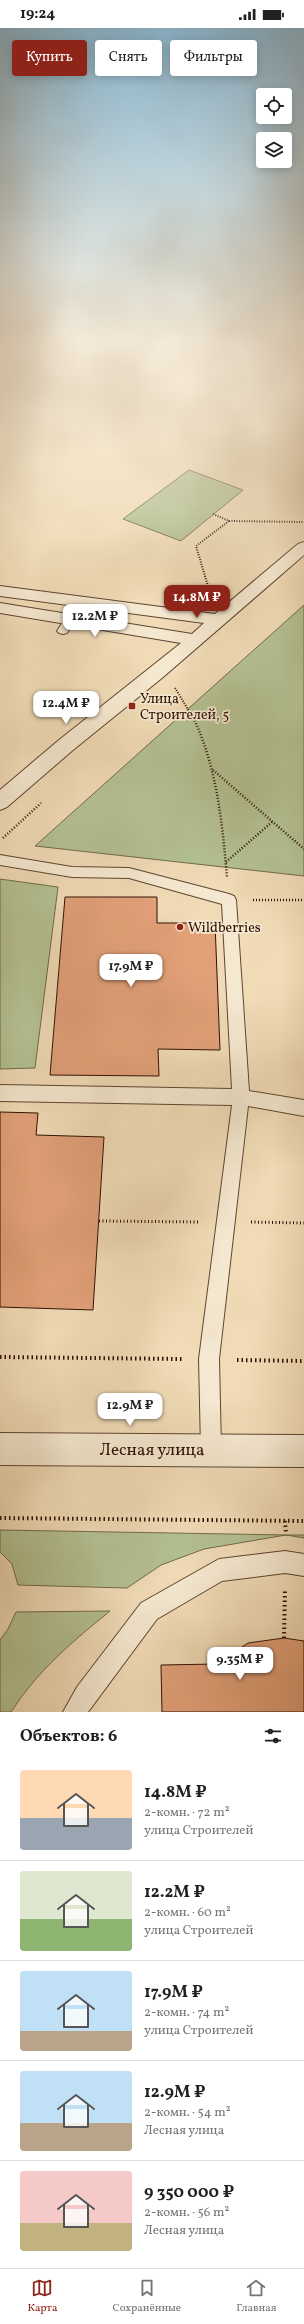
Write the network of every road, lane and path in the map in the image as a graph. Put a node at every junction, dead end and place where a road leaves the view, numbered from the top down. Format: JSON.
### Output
{"nodes":[{"id":1,"x":213,"y":514,"type":"dead end"},
{"id":2,"x":229,"y":521,"type":"junction"},
{"id":3,"x":304,"y":522,"type":"edge"},
{"id":4,"x":304,"y":547,"type":"edge"},
{"id":5,"x":0,"y":590,"type":"edge"},
{"id":6,"x":212,"y":601,"type":"dead end"},
{"id":7,"x":0,"y":608,"type":"edge"},
{"id":8,"x":218,"y":620,"type":"junction"},
{"id":9,"x":195,"y":640,"type":"junction"},
{"id":10,"x":171,"y":683,"type":"dead end"},
{"id":11,"x":212,"y":770,"type":"junction"},
{"id":12,"x":0,"y":802,"type":"edge"},
{"id":13,"x":272,"y":822,"type":"junction"},
{"id":14,"x":304,"y":849,"type":"edge"},
{"id":15,"x":0,"y":860,"type":"edge"},
{"id":16,"x":226,"y":862,"type":"junction"},
{"id":17,"x":229,"y":900,"type":"junction"},
{"id":18,"x":304,"y":900,"type":"edge"},
{"id":19,"x":0,"y":1092,"type":"edge"},
{"id":20,"x":241,"y":1096,"type":"junction"},
{"id":21,"x":304,"y":1108,"type":"edge"},
{"id":22,"x":98,"y":1221,"type":"dead end"},
{"id":23,"x":226,"y":1222,"type":"junction"},
{"id":24,"x":304,"y":1223,"type":"edge"},
{"id":25,"x":0,"y":1357,"type":"edge"},
{"id":26,"x":209,"y":1359,"type":"junction"},
{"id":27,"x":304,"y":1362,"type":"edge"},
{"id":28,"x":0,"y":1449,"type":"edge"},
{"id":29,"x":211,"y":1449,"type":"junction"},
{"id":30,"x":304,"y":1451,"type":"edge"},
{"id":31,"x":0,"y":1518,"type":"edge"},
{"id":32,"x":285,"y":1521,"type":"junction"},
{"id":33,"x":304,"y":1521,"type":"edge"},
{"id":34,"x":286,"y":1535,"type":"dead end"},
{"id":35,"x":304,"y":1565,"type":"edge"},
{"id":36,"x":75,"y":1712,"type":"edge"}],
"edges":[{"from":1,"to":2,"type":"path"},
{"from":2,"to":3,"type":"path"},
{"from":2,"to":6,"type":"path"},
{"from":4,"to":8,"type":"street"},
{"from":5,"to":8,"type":"street"},
{"from":7,"to":9,"type":"street"},
{"from":8,"to":9,"type":"street"},
{"from":9,"to":12,"type":"street"},
{"from":10,"to":11,"type":"path"},
{"from":11,"to":13,"type":"path"},
{"from":11,"to":16,"type":"path"},
{"from":13,"to":14,"type":"path"},
{"from":13,"to":16,"type":"path"},
{"from":15,"to":17,"type":"lane"},
{"from":16,"to":17,"type":"path"},
{"from":17,"to":18,"type":"path"},
{"from":17,"to":20,"type":"lane"},
{"from":19,"to":20,"type":"lane"},
{"from":20,"to":21,"type":"lane"},
{"from":20,"to":23,"type":"lane"},
{"from":22,"to":23,"type":"path"},
{"from":23,"to":24,"type":"path"},
{"from":23,"to":26,"type":"lane"},
{"from":25,"to":26,"type":"path"},
{"from":26,"to":27,"type":"path"},
{"from":26,"to":29,"type":"lane"},
{"from":28,"to":29,"type":"street","name":"Лесная улица"},
{"from":29,"to":30,"type":"street","name":"Лесная улица"},
{"from":31,"to":32,"type":"path"},
{"from":32,"to":33,"type":"path"},
{"from":32,"to":34,"type":"path"},
{"from":35,"to":36,"type":"lane"}]}
